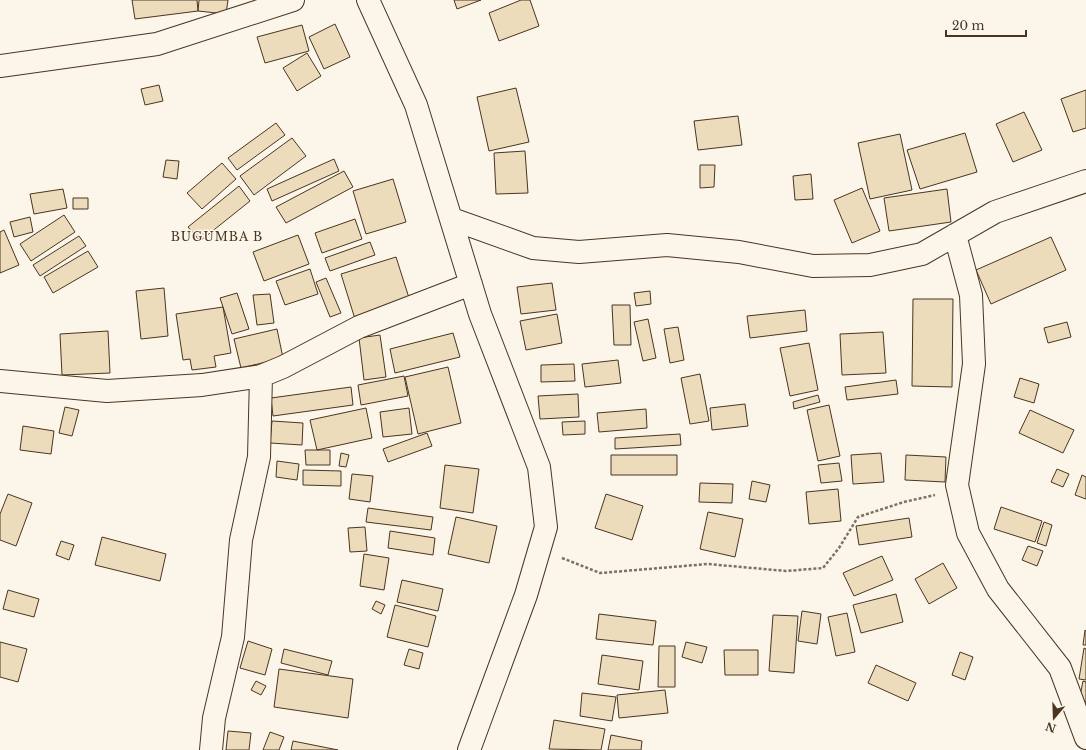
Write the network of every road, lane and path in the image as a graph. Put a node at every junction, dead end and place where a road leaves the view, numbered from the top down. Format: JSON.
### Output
{"nodes":[{"id":1,"x":294,"y":0,"type":"edge"},
{"id":2,"x":368,"y":0,"type":"edge"},
{"id":3,"x":0,"y":66,"type":"edge"},
{"id":4,"x":1086,"y":181,"type":"edge"},
{"id":5,"x":452,"y":219,"type":"junction"},
{"id":6,"x":955,"y":235,"type":"junction"},
{"id":7,"x":471,"y":284,"type":"junction"},
{"id":8,"x":261,"y":376,"type":"junction"},
{"id":9,"x":0,"y":381,"type":"edge"},
{"id":10,"x":958,"y":490,"type":"junction"},
{"id":11,"x":539,"y":549,"type":"junction"},
{"id":12,"x":1086,"y":738,"type":"edge"},
{"id":13,"x":211,"y":750,"type":"edge"},
{"id":14,"x":469,"y":750,"type":"edge"}],
"edges":[{"from":1,"to":3,"type":"street"},
{"from":2,"to":5,"type":"street"},
{"from":4,"to":6,"type":"street"},
{"from":5,"to":6,"type":"street"},
{"from":5,"to":7,"type":"street"},
{"from":6,"to":10,"type":"street"},
{"from":7,"to":8,"type":"street"},
{"from":7,"to":11,"type":"street"},
{"from":8,"to":9,"type":"street"},
{"from":8,"to":13,"type":"street"},
{"from":10,"to":11,"type":"path"},
{"from":10,"to":12,"type":"street"},
{"from":11,"to":14,"type":"street"}]}
